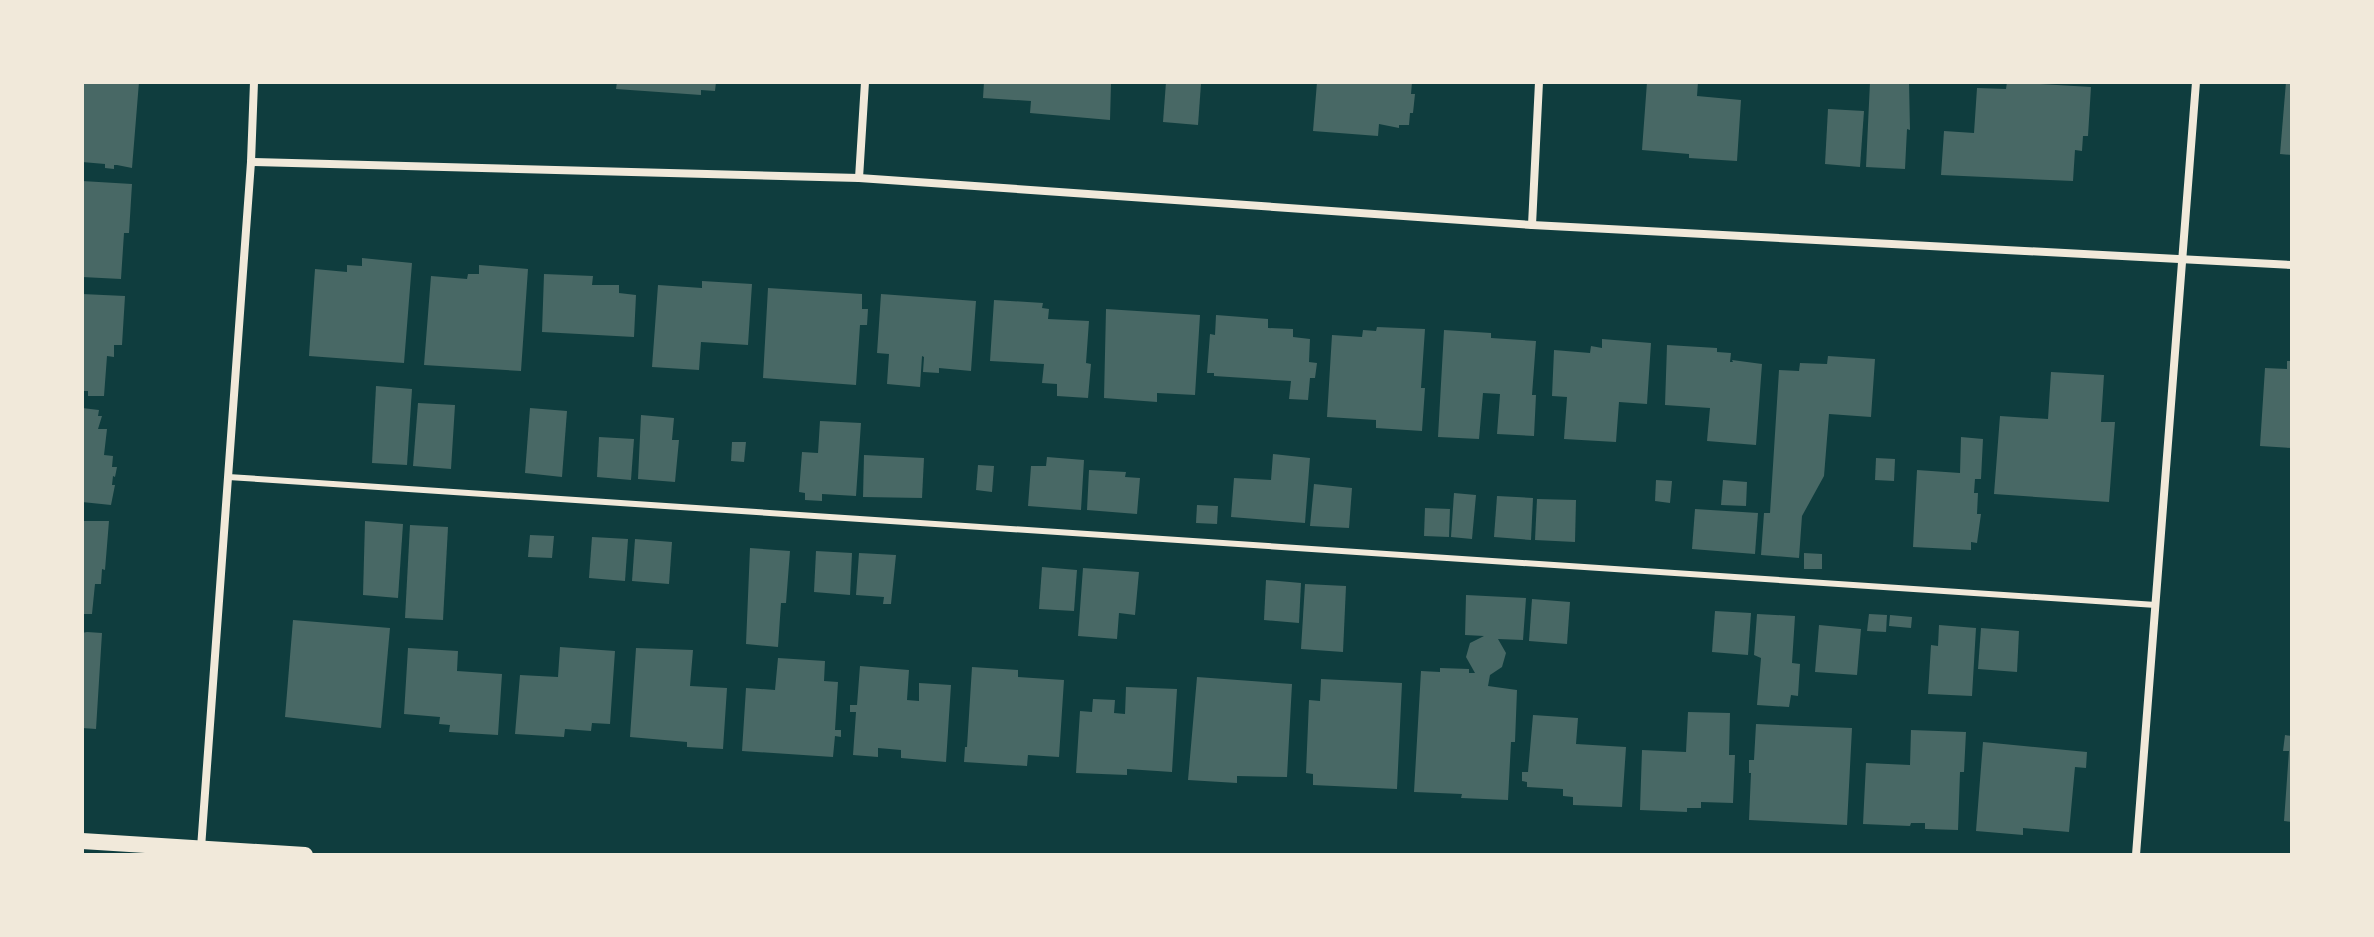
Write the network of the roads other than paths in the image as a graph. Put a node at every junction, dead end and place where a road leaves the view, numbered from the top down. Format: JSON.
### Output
{"nodes":[{"id":1,"x":254,"y":82,"type":"edge"},
{"id":2,"x":865,"y":82,"type":"edge"},
{"id":3,"x":1539,"y":82,"type":"edge"},
{"id":4,"x":2196,"y":82,"type":"edge"},
{"id":5,"x":251,"y":162,"type":"junction"},
{"id":6,"x":859,"y":178,"type":"junction"},
{"id":7,"x":1532,"y":225,"type":"junction"},
{"id":8,"x":2183,"y":260,"type":"junction"},
{"id":9,"x":2292,"y":265,"type":"edge"},
{"id":10,"x":228,"y":477,"type":"junction"},
{"id":11,"x":2156,"y":605,"type":"junction"},
{"id":12,"x":82,"y":841,"type":"edge"},
{"id":13,"x":201,"y":848,"type":"junction"},
{"id":14,"x":305,"y":855,"type":"edge"},
{"id":15,"x":2136,"y":855,"type":"edge"}],
"edges":[{"from":1,"to":5,"type":"street"},
{"from":2,"to":6,"type":"street"},
{"from":3,"to":7,"type":"street"},
{"from":4,"to":8,"type":"street"},
{"from":5,"to":6,"type":"street"},
{"from":5,"to":10,"type":"street"},
{"from":6,"to":7,"type":"street"},
{"from":7,"to":8,"type":"street"},
{"from":8,"to":9,"type":"street"},
{"from":8,"to":11,"type":"street"},
{"from":10,"to":11,"type":"lane"},
{"from":10,"to":13,"type":"street"},
{"from":11,"to":15,"type":"street"},
{"from":12,"to":13,"type":"main road"},
{"from":13,"to":14,"type":"main road"}]}
